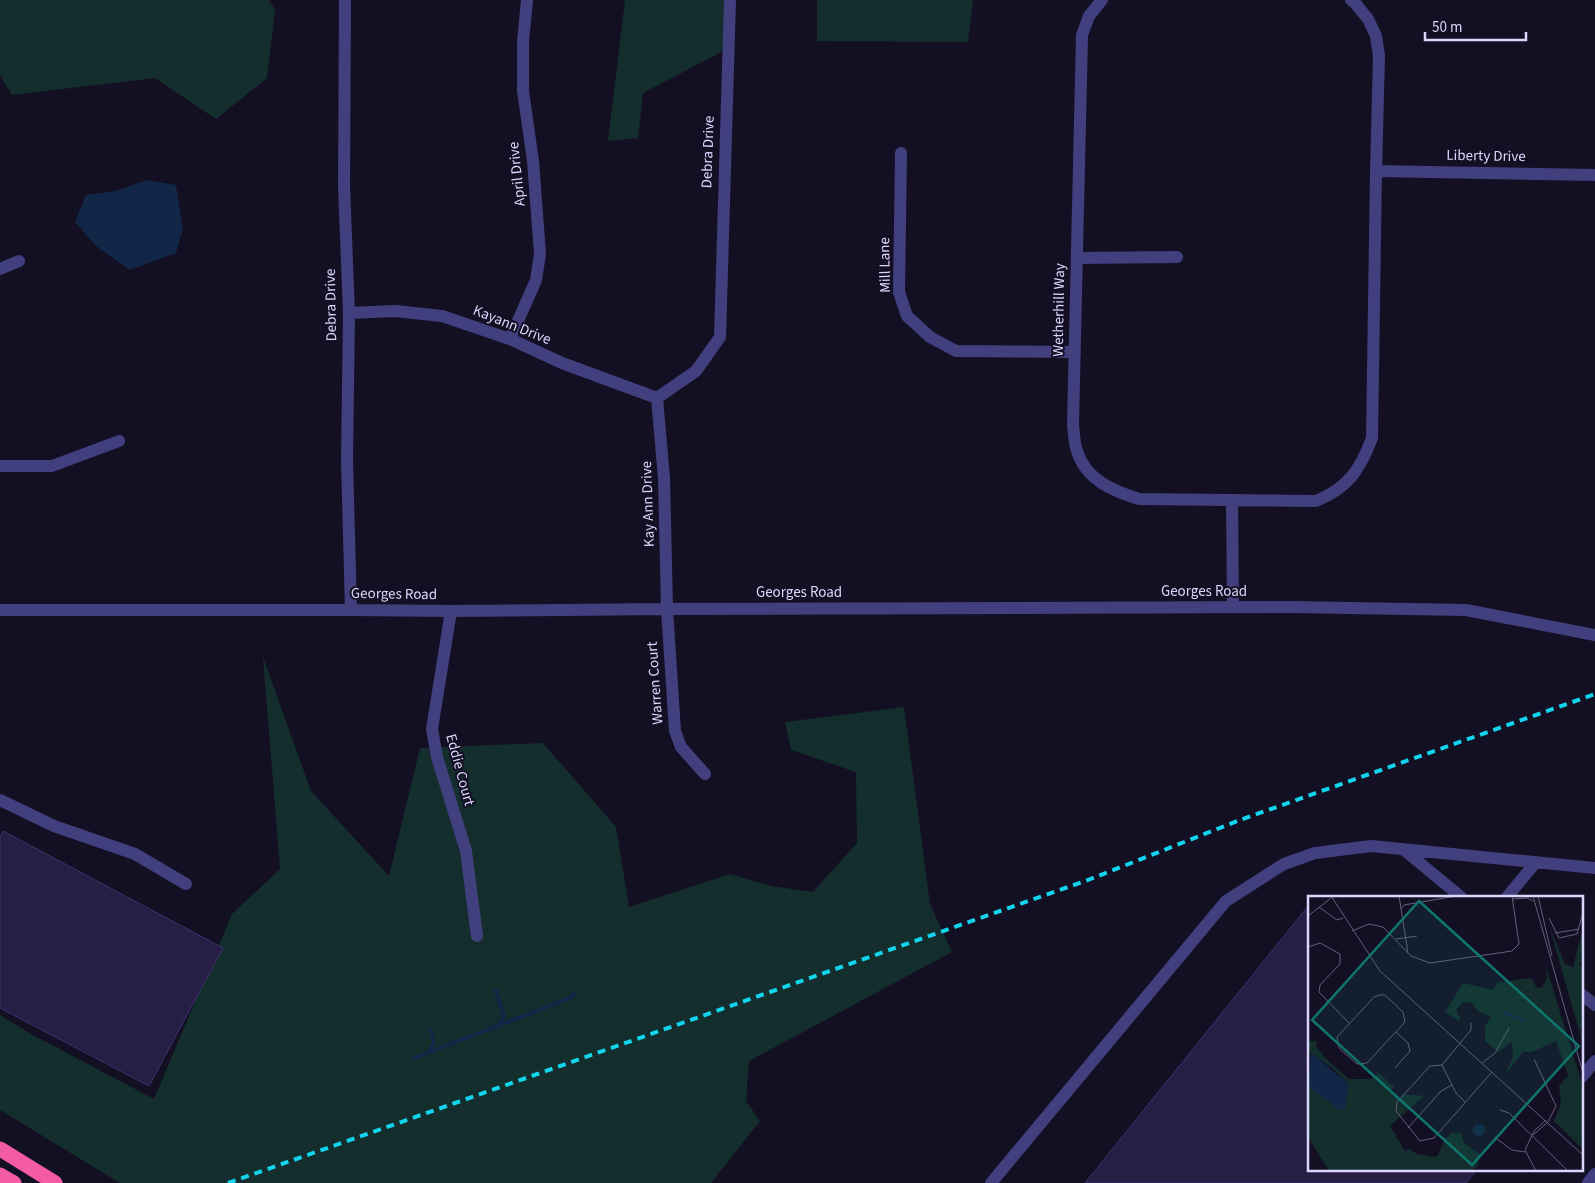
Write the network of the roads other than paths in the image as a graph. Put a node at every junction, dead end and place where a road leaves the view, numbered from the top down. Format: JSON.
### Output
{"nodes":[{"id":1,"x":346,"y":0,"type":"edge"},
{"id":2,"x":527,"y":0,"type":"edge"},
{"id":3,"x":730,"y":0,"type":"edge"},
{"id":4,"x":1102,"y":0,"type":"edge"},
{"id":5,"x":1351,"y":0,"type":"edge"},
{"id":6,"x":901,"y":153,"type":"dead end"},
{"id":7,"x":1376,"y":171,"type":"junction"},
{"id":8,"x":1595,"y":175,"type":"edge"},
{"id":9,"x":1177,"y":257,"type":"dead end"},
{"id":10,"x":1077,"y":258,"type":"junction"},
{"id":11,"x":19,"y":261,"type":"dead end"},
{"id":12,"x":0,"y":269,"type":"edge"},
{"id":13,"x":349,"y":313,"type":"junction"},
{"id":14,"x":510,"y":339,"type":"junction"},
{"id":15,"x":1075,"y":352,"type":"junction"},
{"id":16,"x":657,"y":398,"type":"junction"},
{"id":17,"x":119,"y":441,"type":"dead end"},
{"id":18,"x":0,"y":466,"type":"edge"},
{"id":19,"x":1232,"y":500,"type":"junction"},
{"id":20,"x":1233,"y":608,"type":"junction"},
{"id":21,"x":667,"y":609,"type":"junction"},
{"id":22,"x":0,"y":610,"type":"edge"},
{"id":23,"x":351,"y":610,"type":"junction"},
{"id":24,"x":451,"y":611,"type":"junction"},
{"id":25,"x":1595,"y":635,"type":"edge"},
{"id":26,"x":705,"y":774,"type":"dead end"},
{"id":27,"x":0,"y":800,"type":"edge"},
{"id":28,"x":1402,"y":849,"type":"junction"},
{"id":29,"x":1536,"y":862,"type":"junction"},
{"id":30,"x":1595,"y":868,"type":"edge"},
{"id":31,"x":186,"y":884,"type":"dead end"},
{"id":32,"x":1460,"y":896,"type":"edge"},
{"id":33,"x":1508,"y":896,"type":"edge"},
{"id":34,"x":477,"y":936,"type":"dead end"},
{"id":35,"x":1582,"y":995,"type":"edge"},
{"id":36,"x":1595,"y":1005,"type":"edge"},
{"id":37,"x":1595,"y":1061,"type":"edge"},
{"id":38,"x":1582,"y":1077,"type":"edge"},
{"id":39,"x":0,"y":1149,"type":"edge"},
{"id":40,"x":1595,"y":1174,"type":"edge"},
{"id":41,"x":0,"y":1175,"type":"edge"},
{"id":42,"x":14,"y":1183,"type":"edge"},
{"id":43,"x":55,"y":1183,"type":"edge"},
{"id":44,"x":991,"y":1183,"type":"edge"},
{"id":45,"x":1588,"y":1183,"type":"edge"}],
"edges":[{"from":1,"to":13,"type":"street","name":"Debra Drive"},
{"from":2,"to":14,"type":"street","name":"April Drive"},
{"from":3,"to":16,"type":"street","name":"Debra Drive"},
{"from":4,"to":10,"type":"street","name":"Wetherhill Way"},
{"from":5,"to":7,"type":"street","name":"Wetherhill Way"},
{"from":6,"to":15,"type":"street","name":"Mill Lane"},
{"from":7,"to":8,"type":"street","name":"Liberty Drive"},
{"from":7,"to":19,"type":"street","name":"Wetherhill Way"},
{"from":9,"to":10,"type":"street"},
{"from":10,"to":15,"type":"street","name":"Wetherhill Way"},
{"from":11,"to":12,"type":"street"},
{"from":13,"to":14,"type":"street","name":"Kayann Drive"},
{"from":13,"to":23,"type":"street","name":"Debra Drive"},
{"from":14,"to":16,"type":"street","name":"Kayann Drive"},
{"from":15,"to":19,"type":"street","name":"Wetherhill Way"},
{"from":16,"to":21,"type":"street","name":"Kay Ann Drive"},
{"from":17,"to":18,"type":"street"},
{"from":19,"to":20,"type":"street"},
{"from":20,"to":21,"type":"street","name":"Georges Road"},
{"from":20,"to":25,"type":"street","name":"Georges Road"},
{"from":21,"to":24,"type":"street","name":"Georges Road"},
{"from":21,"to":26,"type":"street","name":"Warren Court"},
{"from":22,"to":23,"type":"street","name":"Georges Road"},
{"from":23,"to":24,"type":"street","name":"Georges Road"},
{"from":24,"to":34,"type":"street","name":"Eddie Court"},
{"from":27,"to":31,"type":"street"},
{"from":28,"to":29,"type":"street"},
{"from":28,"to":32,"type":"street"},
{"from":28,"to":44,"type":"street"},
{"from":29,"to":30,"type":"street"},
{"from":29,"to":33,"type":"street"},
{"from":35,"to":36,"type":"street"},
{"from":37,"to":38,"type":"street"},
{"from":39,"to":43,"type":"highway"},
{"from":40,"to":45,"type":"street"},
{"from":41,"to":42,"type":"highway"}]}
